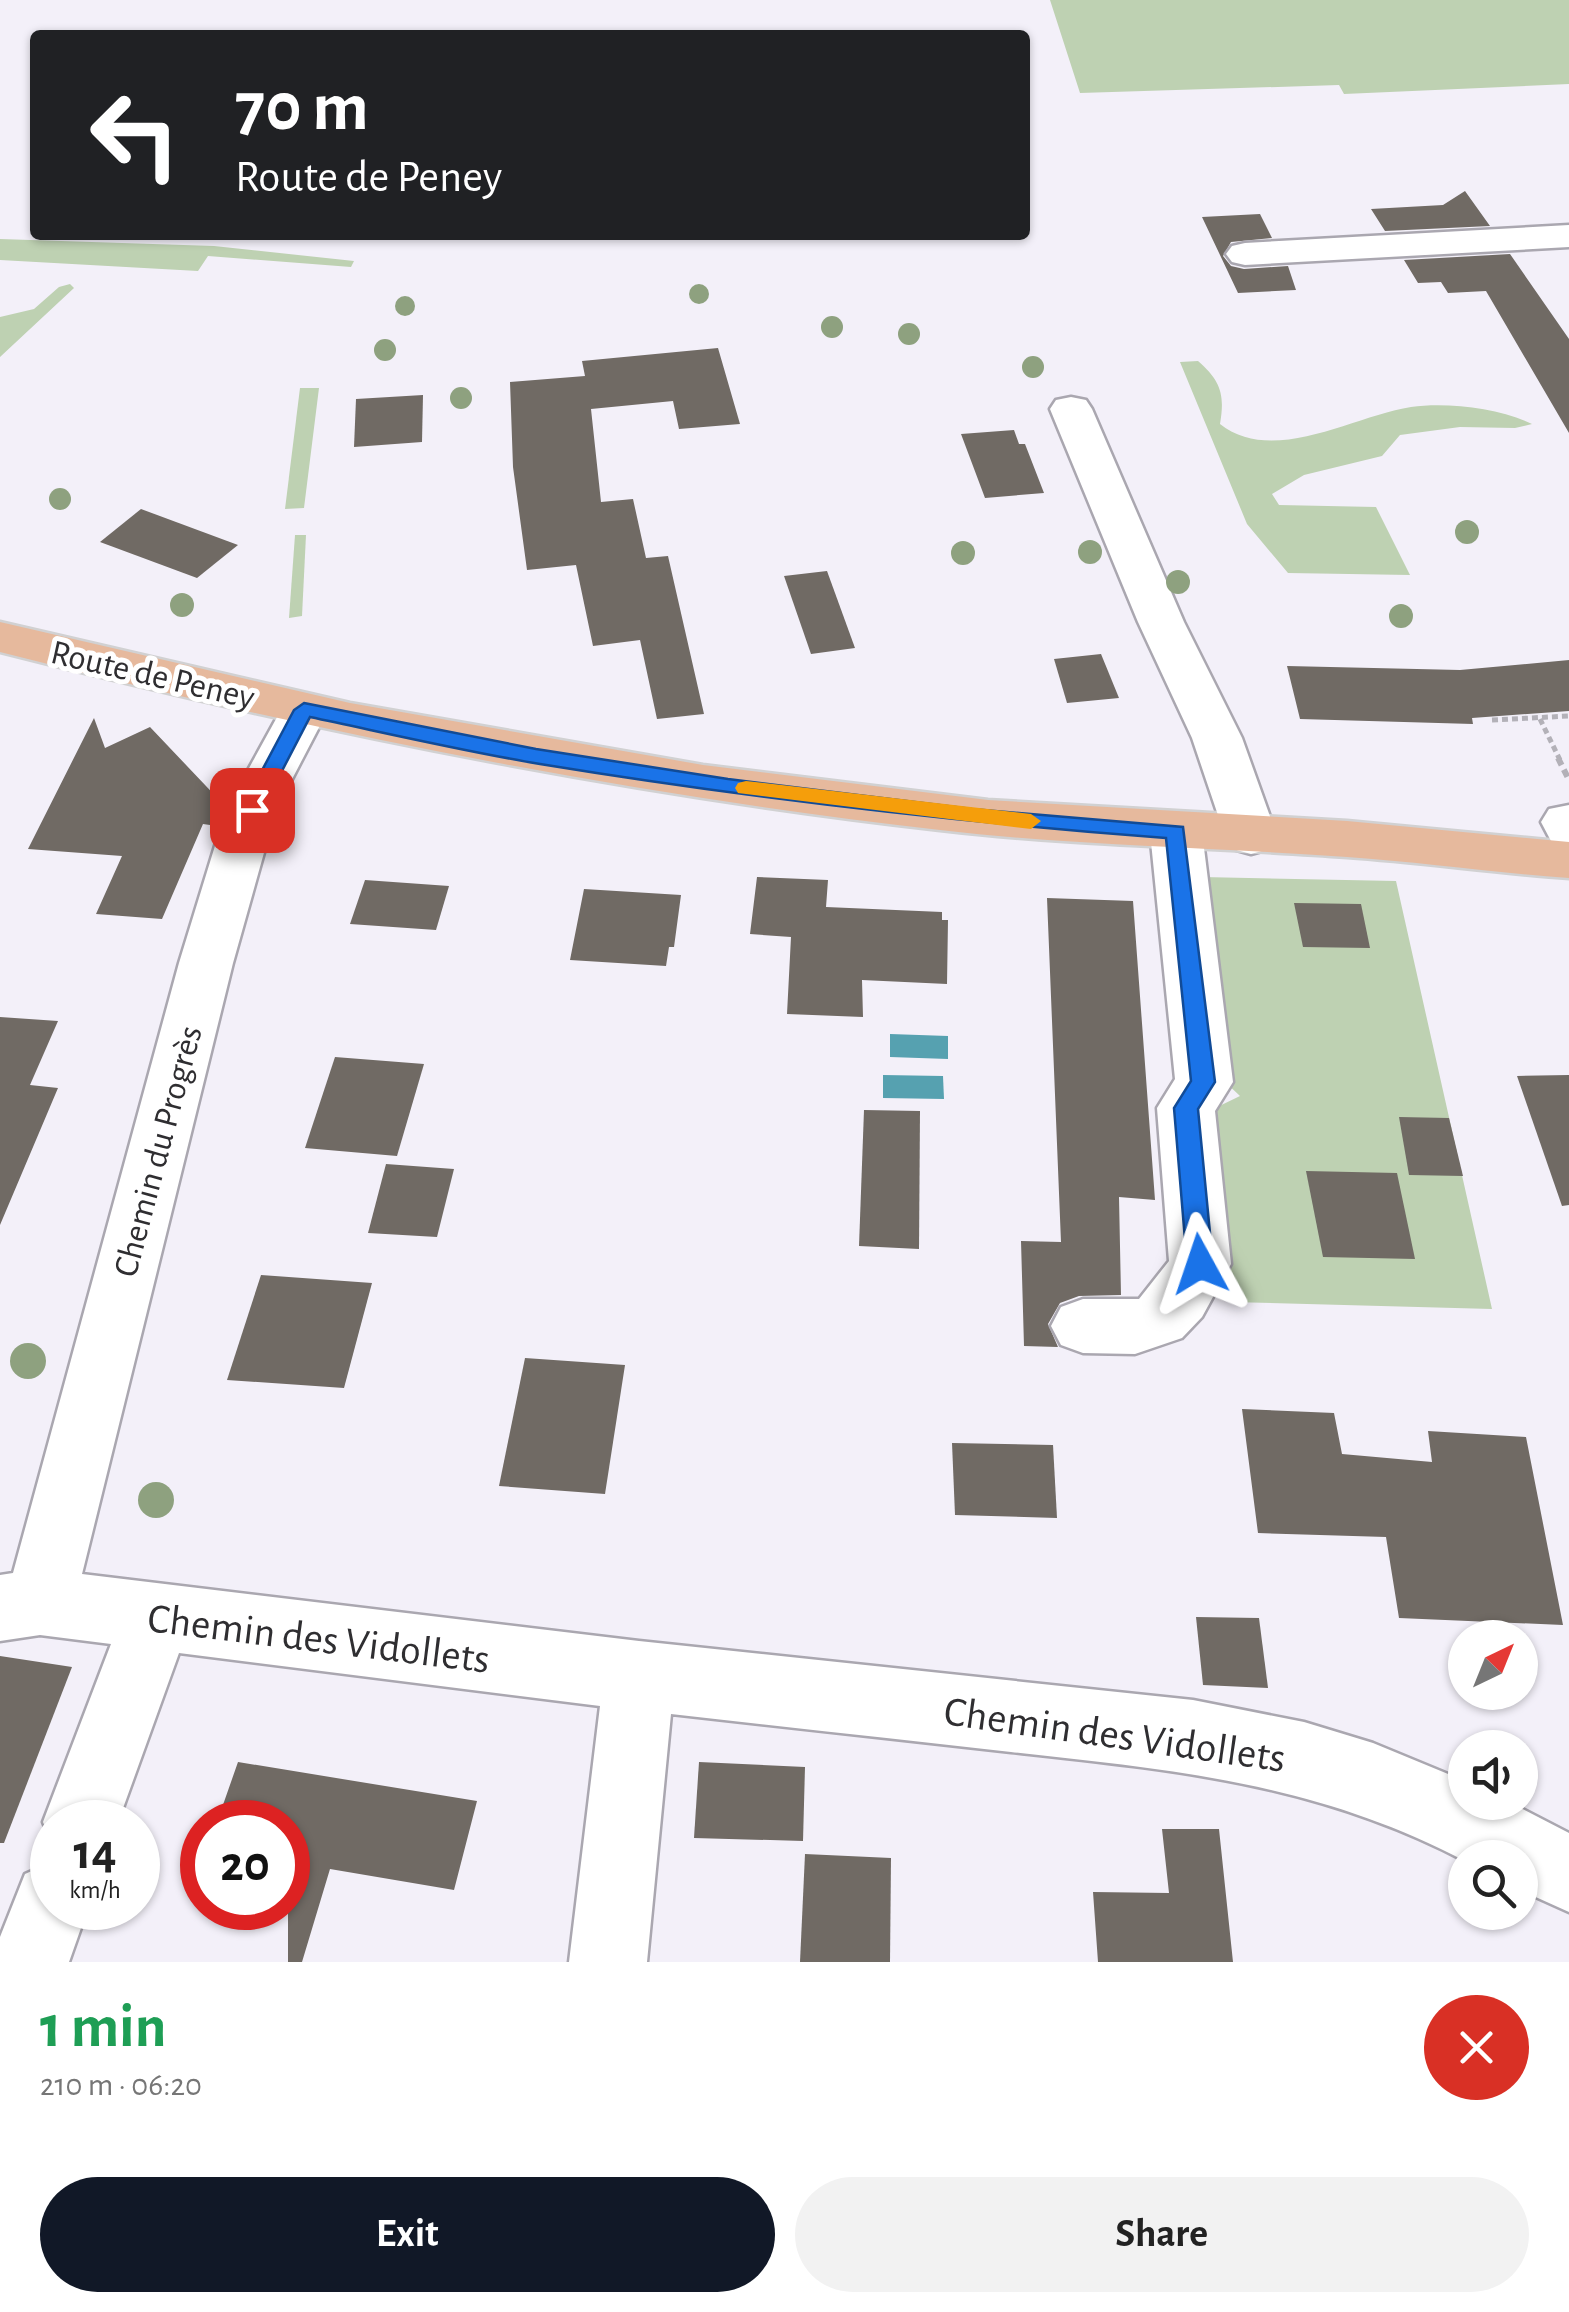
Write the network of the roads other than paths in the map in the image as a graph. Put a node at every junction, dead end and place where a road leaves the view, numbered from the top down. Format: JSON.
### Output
{"nodes":[{"id":1,"x":1569,"y":236,"type":"edge"},
{"id":2,"x":1244,"y":254,"type":"dead end"},
{"id":3,"x":1071,"y":409,"type":"dead end"},
{"id":4,"x":0,"y":638,"type":"edge"},
{"id":5,"x":304,"y":710,"type":"junction"},
{"id":6,"x":1569,"y":822,"type":"edge"},
{"id":7,"x":1176,"y":832,"type":"junction"},
{"id":8,"x":1251,"y":836,"type":"junction"},
{"id":9,"x":1083,"y":1326,"type":"dead end"},
{"id":10,"x":20,"y":1606,"type":"edge"},
{"id":11,"x":156,"y":1618,"type":"junction"},
{"id":12,"x":639,"y":1676,"type":"junction"},
{"id":13,"x":89,"y":1800,"type":"edge"},
{"id":14,"x":1569,"y":1874,"type":"edge"},
{"id":15,"x":41,"y":1930,"type":"edge"},
{"id":16,"x":30,"y":1962,"type":"edge"},
{"id":17,"x":608,"y":1962,"type":"edge"}],
"edges":[{"from":1,"to":2,"type":"street"},
{"from":3,"to":8,"type":"street"},
{"from":4,"to":5,"type":"main road","name":"Route de Peney"},
{"from":5,"to":7,"type":"main road","name":"Route de Peney"},
{"from":5,"to":10,"type":"street","name":"Chemin du Progrès"},
{"from":6,"to":8,"type":"main road","name":"Route de Peney"},
{"from":7,"to":8,"type":"main road","name":"Route de Peney"},
{"from":7,"to":9,"type":"street"},
{"from":10,"to":11,"type":"street","name":"Chemin des Vidollets"},
{"from":11,"to":12,"type":"street","name":"Chemin des Vidollets"},
{"from":11,"to":13,"type":"street"},
{"from":12,"to":14,"type":"street","name":"Chemin des Vidollets"},
{"from":12,"to":17,"type":"street"},
{"from":15,"to":16,"type":"street"}]}
